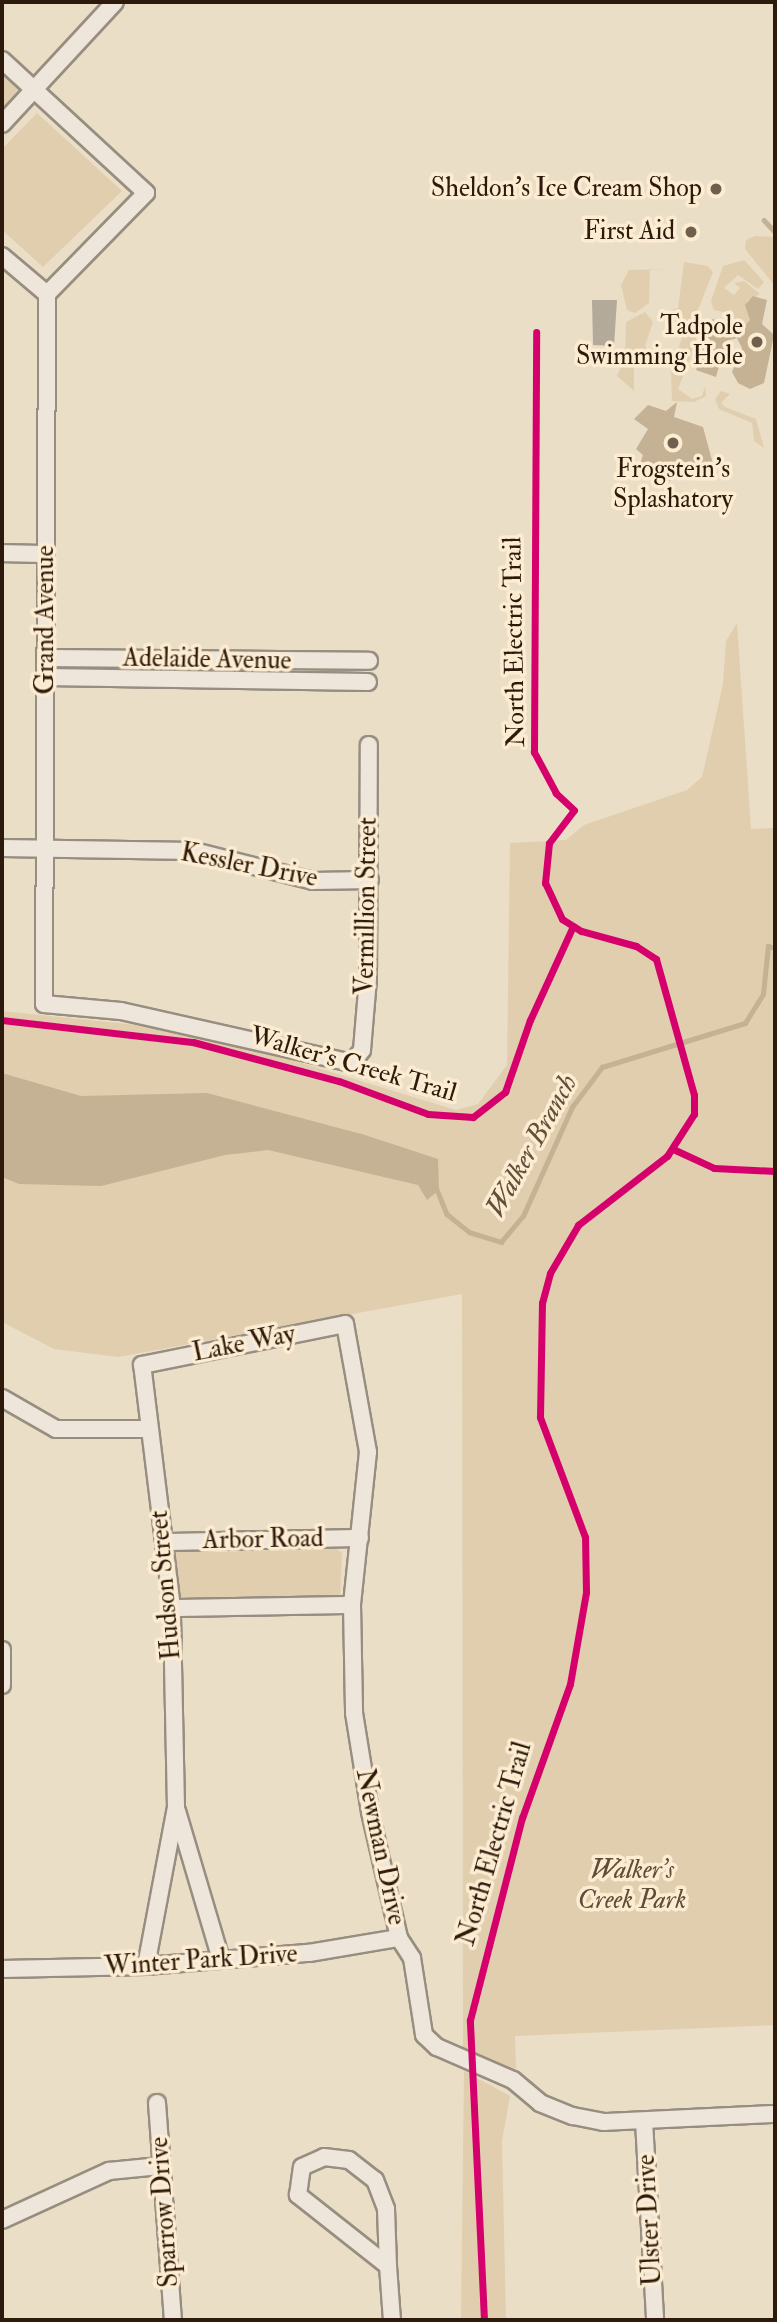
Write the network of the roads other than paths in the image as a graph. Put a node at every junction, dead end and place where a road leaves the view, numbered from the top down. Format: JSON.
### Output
{"nodes":[{"id":1,"x":115,"y":2,"type":"edge"},
{"id":2,"x":2,"y":60,"type":"edge"},
{"id":3,"x":33,"y":90,"type":"junction"},
{"id":4,"x":2,"y":124,"type":"edge"},
{"id":5,"x":2,"y":256,"type":"edge"},
{"id":6,"x":47,"y":294,"type":"junction"},
{"id":7,"x":2,"y":553,"type":"edge"},
{"id":8,"x":46,"y":554,"type":"junction"},
{"id":9,"x":46,"y":659,"type":"junction"},
{"id":10,"x":369,"y":661,"type":"dead end"},
{"id":11,"x":46,"y":677,"type":"junction"},
{"id":12,"x":368,"y":682,"type":"dead end"},
{"id":13,"x":369,"y":745,"type":"dead end"},
{"id":14,"x":2,"y":848,"type":"edge"},
{"id":15,"x":45,"y":848,"type":"junction"},
{"id":16,"x":370,"y":880,"type":"junction"},
{"id":17,"x":352,"y":1063,"type":"joint"},
{"id":18,"x":345,"y":1324,"type":"joint"},
{"id":19,"x":142,"y":1364,"type":"joint"},
{"id":20,"x":2,"y":1398,"type":"edge"},
{"id":21,"x":149,"y":1429,"type":"junction"},
{"id":22,"x":360,"y":1538,"type":"junction"},
{"id":23,"x":166,"y":1542,"type":"junction"},
{"id":24,"x":352,"y":1605,"type":"junction"},
{"id":25,"x":172,"y":1608,"type":"junction"},
{"id":26,"x":2,"y":1650,"type":"edge"},
{"id":27,"x":2,"y":1685,"type":"edge"},
{"id":28,"x":176,"y":1807,"type":"junction"},
{"id":29,"x":399,"y":1938,"type":"junction"},
{"id":30,"x":221,"y":1960,"type":"junction"},
{"id":31,"x":146,"y":1966,"type":"junction"},
{"id":32,"x":2,"y":1969,"type":"edge"},
{"id":33,"x":158,"y":2103,"type":"dead end"},
{"id":34,"x":775,"y":2114,"type":"edge"},
{"id":35,"x":644,"y":2120,"type":"junction"},
{"id":36,"x":160,"y":2166,"type":"junction"},
{"id":37,"x":2,"y":2220,"type":"edge"},
{"id":38,"x":388,"y":2266,"type":"junction"},
{"id":39,"x":173,"y":2320,"type":"edge"},
{"id":40,"x":392,"y":2320,"type":"edge"},
{"id":41,"x":655,"y":2320,"type":"edge"}],
"edges":[{"from":1,"to":3,"type":"street"},
{"from":2,"to":3,"type":"street"},
{"from":3,"to":4,"type":"street"},
{"from":3,"to":6,"type":"street"},
{"from":5,"to":6,"type":"street"},
{"from":6,"to":8,"type":"street","name":"Grand Avenue"},
{"from":7,"to":8,"type":"street"},
{"from":8,"to":9,"type":"street","name":"Grand Avenue"},
{"from":9,"to":10,"type":"street","name":"Adelaide Avenue"},
{"from":9,"to":11,"type":"street","name":"Grand Avenue"},
{"from":11,"to":12,"type":"street","name":"Adelaide Avenue"},
{"from":11,"to":15,"type":"street","name":"Grand Avenue"},
{"from":13,"to":16,"type":"street","name":"Vermillion Street"},
{"from":14,"to":15,"type":"street","name":"Kessler Drive"},
{"from":15,"to":16,"type":"street","name":"Kessler Drive"},
{"from":15,"to":17,"type":"street","name":"Grand Avenue"},
{"from":16,"to":17,"type":"street","name":"Vermillion Street"},
{"from":18,"to":19,"type":"street","name":"Lake Way"},
{"from":18,"to":22,"type":"street","name":"Newman Drive"},
{"from":19,"to":21,"type":"street","name":"Hudson Street"},
{"from":20,"to":21,"type":"street"},
{"from":21,"to":23,"type":"street","name":"Hudson Street"},
{"from":22,"to":23,"type":"street","name":"Arbor Road"},
{"from":22,"to":24,"type":"street","name":"Newman Drive"},
{"from":23,"to":25,"type":"street","name":"Hudson Street"},
{"from":24,"to":25,"type":"street"},
{"from":24,"to":29,"type":"street","name":"Newman Drive"},
{"from":25,"to":28,"type":"street","name":"Hudson Street"},
{"from":26,"to":27,"type":"street"},
{"from":28,"to":30,"type":"street","name":"Hudson Street"},
{"from":28,"to":31,"type":"street","name":"Hudson Street"},
{"from":29,"to":30,"type":"street","name":"Winter Park Drive"},
{"from":29,"to":35,"type":"street","name":"Newman Drive"},
{"from":30,"to":31,"type":"street","name":"Winter Park Drive"},
{"from":31,"to":32,"type":"street","name":"Winter Park Drive"},
{"from":33,"to":36,"type":"street","name":"Sparrow Drive"},
{"from":34,"to":35,"type":"street","name":"Newman Drive"},
{"from":35,"to":41,"type":"street","name":"Ulster Drive"},
{"from":36,"to":37,"type":"street"},
{"from":36,"to":39,"type":"street","name":"Sparrow Drive"},
{"from":38,"to":38,"type":"street"},
{"from":38,"to":40,"type":"street"}]}
